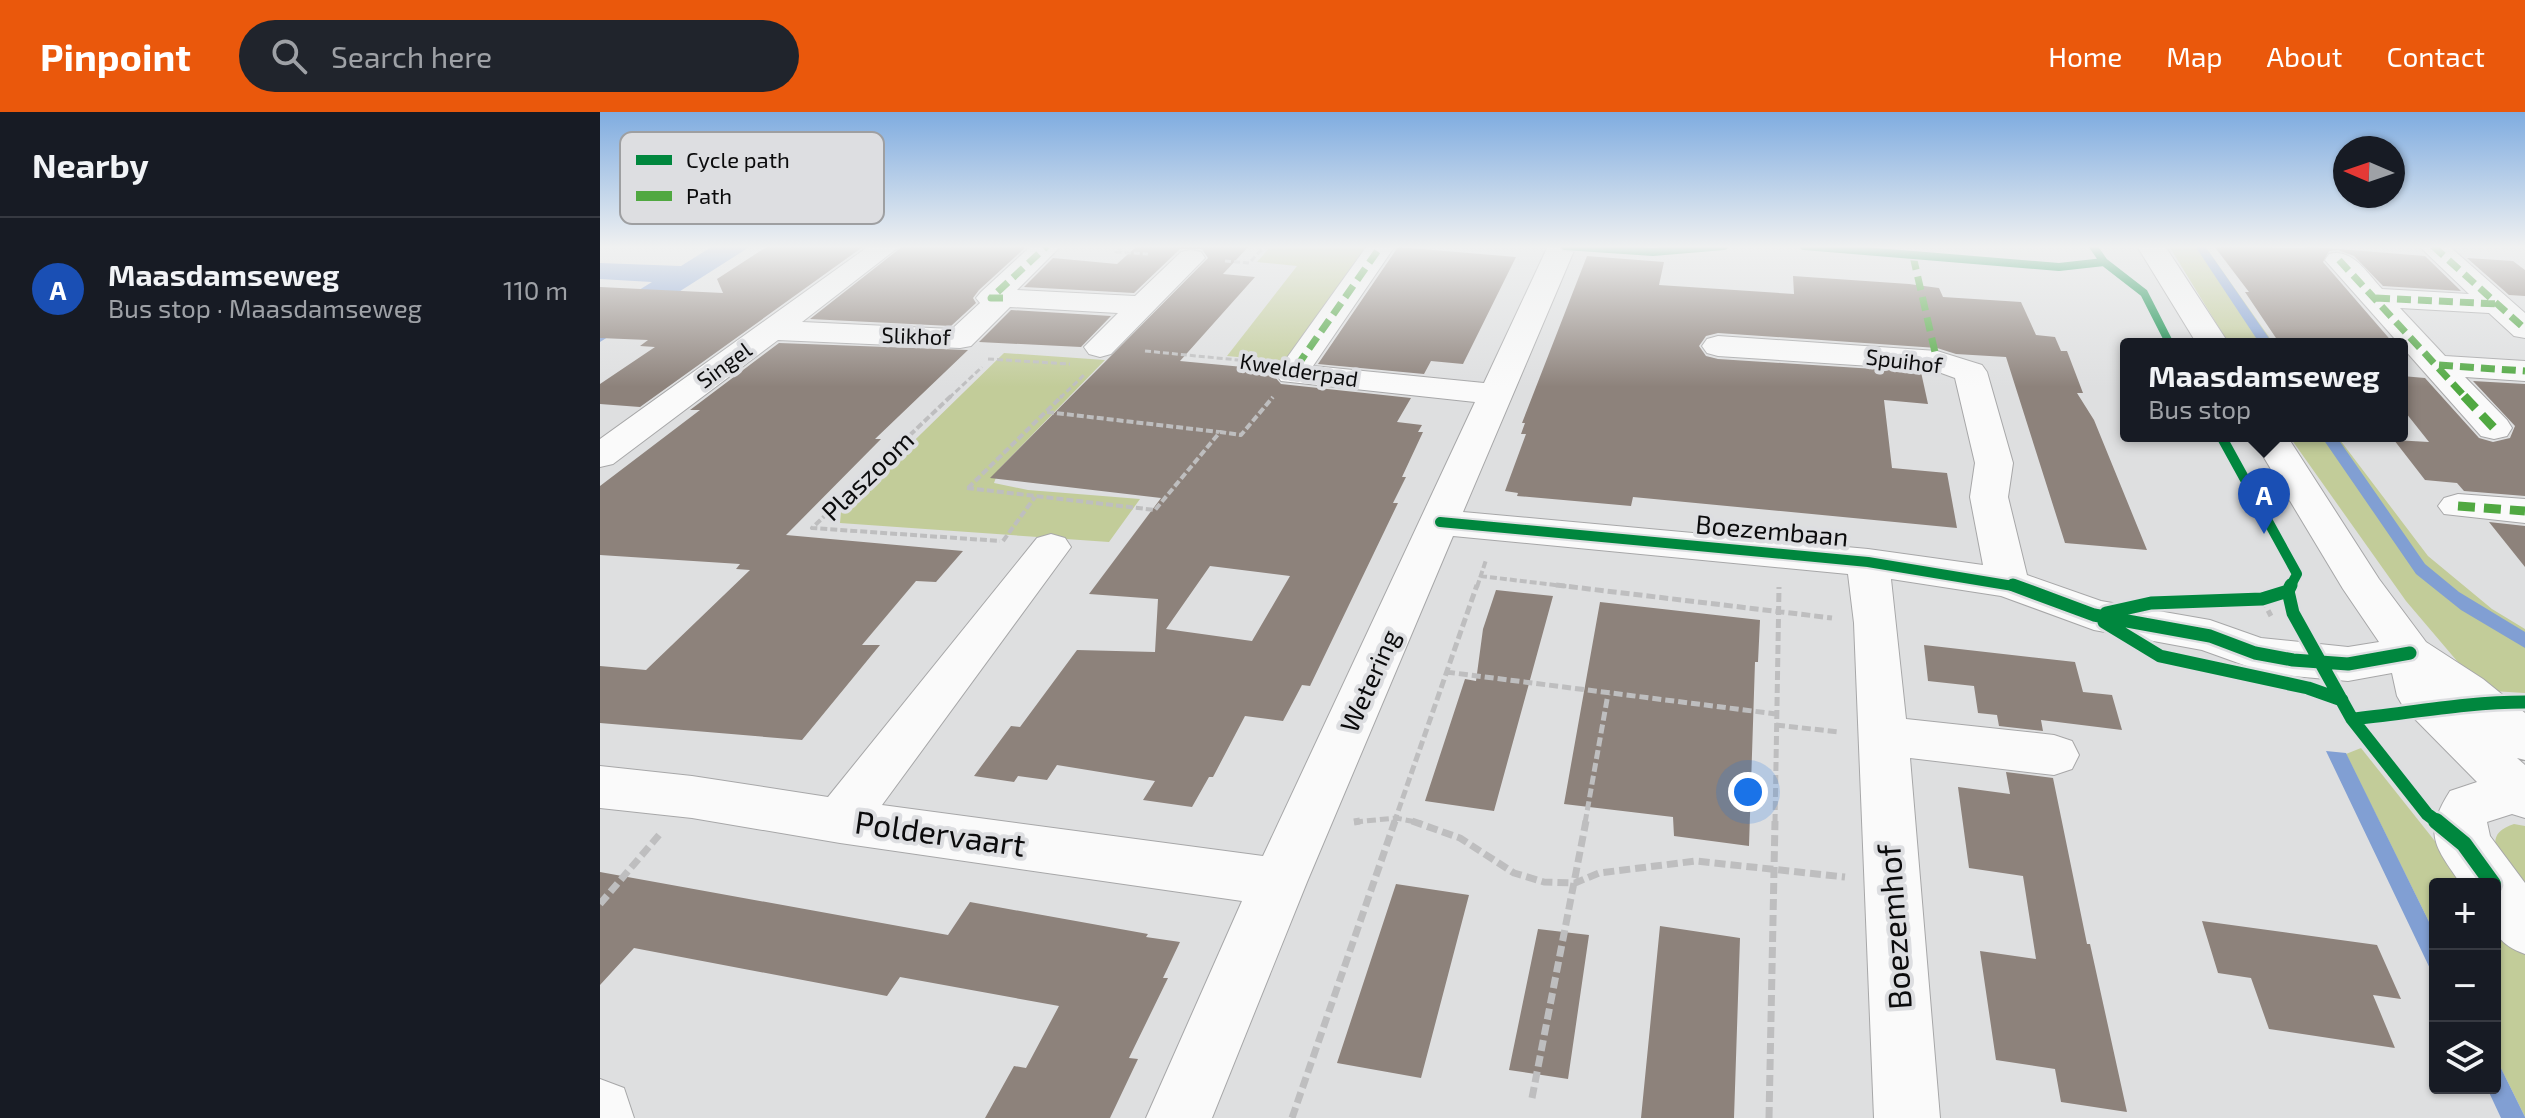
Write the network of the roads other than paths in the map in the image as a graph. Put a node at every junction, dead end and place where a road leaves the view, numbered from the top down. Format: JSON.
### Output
{"nodes":[{"id":1,"x":822,"y":293,"type":"edge"},
{"id":2,"x":996,"y":293,"type":"edge"},
{"id":3,"x":1155,"y":293,"type":"edge"},
{"id":4,"x":1348,"y":293,"type":"edge"},
{"id":5,"x":1541,"y":293,"type":"edge"},
{"id":6,"x":2181,"y":293,"type":"edge"},
{"id":7,"x":2371,"y":293,"type":"edge"},
{"id":8,"x":2486,"y":293,"type":"edge"},
{"id":9,"x":1003,"y":298,"type":"junction"},
{"id":10,"x":2376,"y":298,"type":"junction"},
{"id":11,"x":2498,"y":304,"type":"junction"},
{"id":12,"x":1142,"y":305,"type":"junction"},
{"id":13,"x":2525,"y":329,"type":"edge"},
{"id":14,"x":771,"y":330,"type":"junction"},
{"id":15,"x":2209,"y":338,"type":"edge"},
{"id":16,"x":1718,"y":346,"type":"dead end"},
{"id":17,"x":1103,"y":353,"type":"road end"},
{"id":18,"x":2439,"y":365,"type":"junction"},
{"id":19,"x":2525,"y":371,"type":"edge"},
{"id":20,"x":1497,"y":394,"type":"junction"},
{"id":21,"x":2494,"y":428,"type":"dead end"},
{"id":22,"x":2273,"y":442,"type":"edge"},
{"id":23,"x":600,"y":456,"type":"edge"},
{"id":24,"x":2458,"y":506,"type":"dead end"},
{"id":25,"x":2525,"y":511,"type":"edge"},
{"id":26,"x":1440,"y":522,"type":"junction"},
{"id":27,"x":1051,"y":547,"type":"dead end"},
{"id":28,"x":1868,"y":562,"type":"junction"},
{"id":29,"x":2008,"y":583,"type":"junction"},
{"id":30,"x":2210,"y":636,"type":"junction"},
{"id":31,"x":2410,"y":653,"type":"junction"},
{"id":32,"x":1884,"y":736,"type":"junction"},
{"id":33,"x":2054,"y":755,"type":"dead end"},
{"id":34,"x":2523,"y":780,"type":"edge"},
{"id":35,"x":600,"y":787,"type":"edge"},
{"id":36,"x":840,"y":821,"type":"junction"},
{"id":37,"x":2489,"y":878,"type":"edge"},
{"id":38,"x":1279,"y":882,"type":"junction"},
{"id":39,"x":2501,"y":895,"type":"edge"},
{"id":40,"x":2525,"y":928,"type":"edge"},
{"id":41,"x":1179,"y":1118,"type":"edge"},
{"id":42,"x":1907,"y":1118,"type":"edge"}],
"edges":[{"from":1,"to":14,"type":"street","name":"Singel"},
{"from":2,"to":9,"type":"street"},
{"from":3,"to":12,"type":"street"},
{"from":4,"to":20,"type":"street","name":"Kwelderpad"},
{"from":5,"to":20,"type":"street","name":"Wetering"},
{"from":6,"to":15,"type":"street"},
{"from":7,"to":10,"type":"street"},
{"from":8,"to":11,"type":"street"},
{"from":9,"to":12,"type":"street"},
{"from":9,"to":14,"type":"street","name":"Slikhof"},
{"from":10,"to":11,"type":"street"},
{"from":10,"to":18,"type":"street"},
{"from":11,"to":13,"type":"street"},
{"from":12,"to":17,"type":"street"},
{"from":14,"to":23,"type":"street","name":"Singel"},
{"from":16,"to":29,"type":"street","name":"Spuihof"},
{"from":18,"to":19,"type":"street"},
{"from":18,"to":21,"type":"street"},
{"from":20,"to":26,"type":"street","name":"Wetering"},
{"from":22,"to":31,"type":"street"},
{"from":24,"to":25,"type":"street"},
{"from":26,"to":28,"type":"street","name":"Boezembaan"},
{"from":26,"to":38,"type":"street","name":"Wetering"},
{"from":27,"to":36,"type":"street"},
{"from":28,"to":29,"type":"street","name":"Boezembaan"},
{"from":28,"to":32,"type":"street","name":"Boezemhof"},
{"from":29,"to":30,"type":"street","name":"Boezembaan"},
{"from":30,"to":31,"type":"street","name":"Boezembaan"},
{"from":30,"to":31,"type":"street","name":"Boezembaan"},
{"from":31,"to":34,"type":"street"},
{"from":32,"to":33,"type":"street"},
{"from":32,"to":42,"type":"street","name":"Boezemhof"},
{"from":34,"to":37,"type":"street"},
{"from":35,"to":36,"type":"street","name":"Poldervaart"},
{"from":36,"to":38,"type":"street","name":"Poldervaart"},
{"from":38,"to":41,"type":"street","name":"Wetering"},
{"from":39,"to":40,"type":"street"}]}
